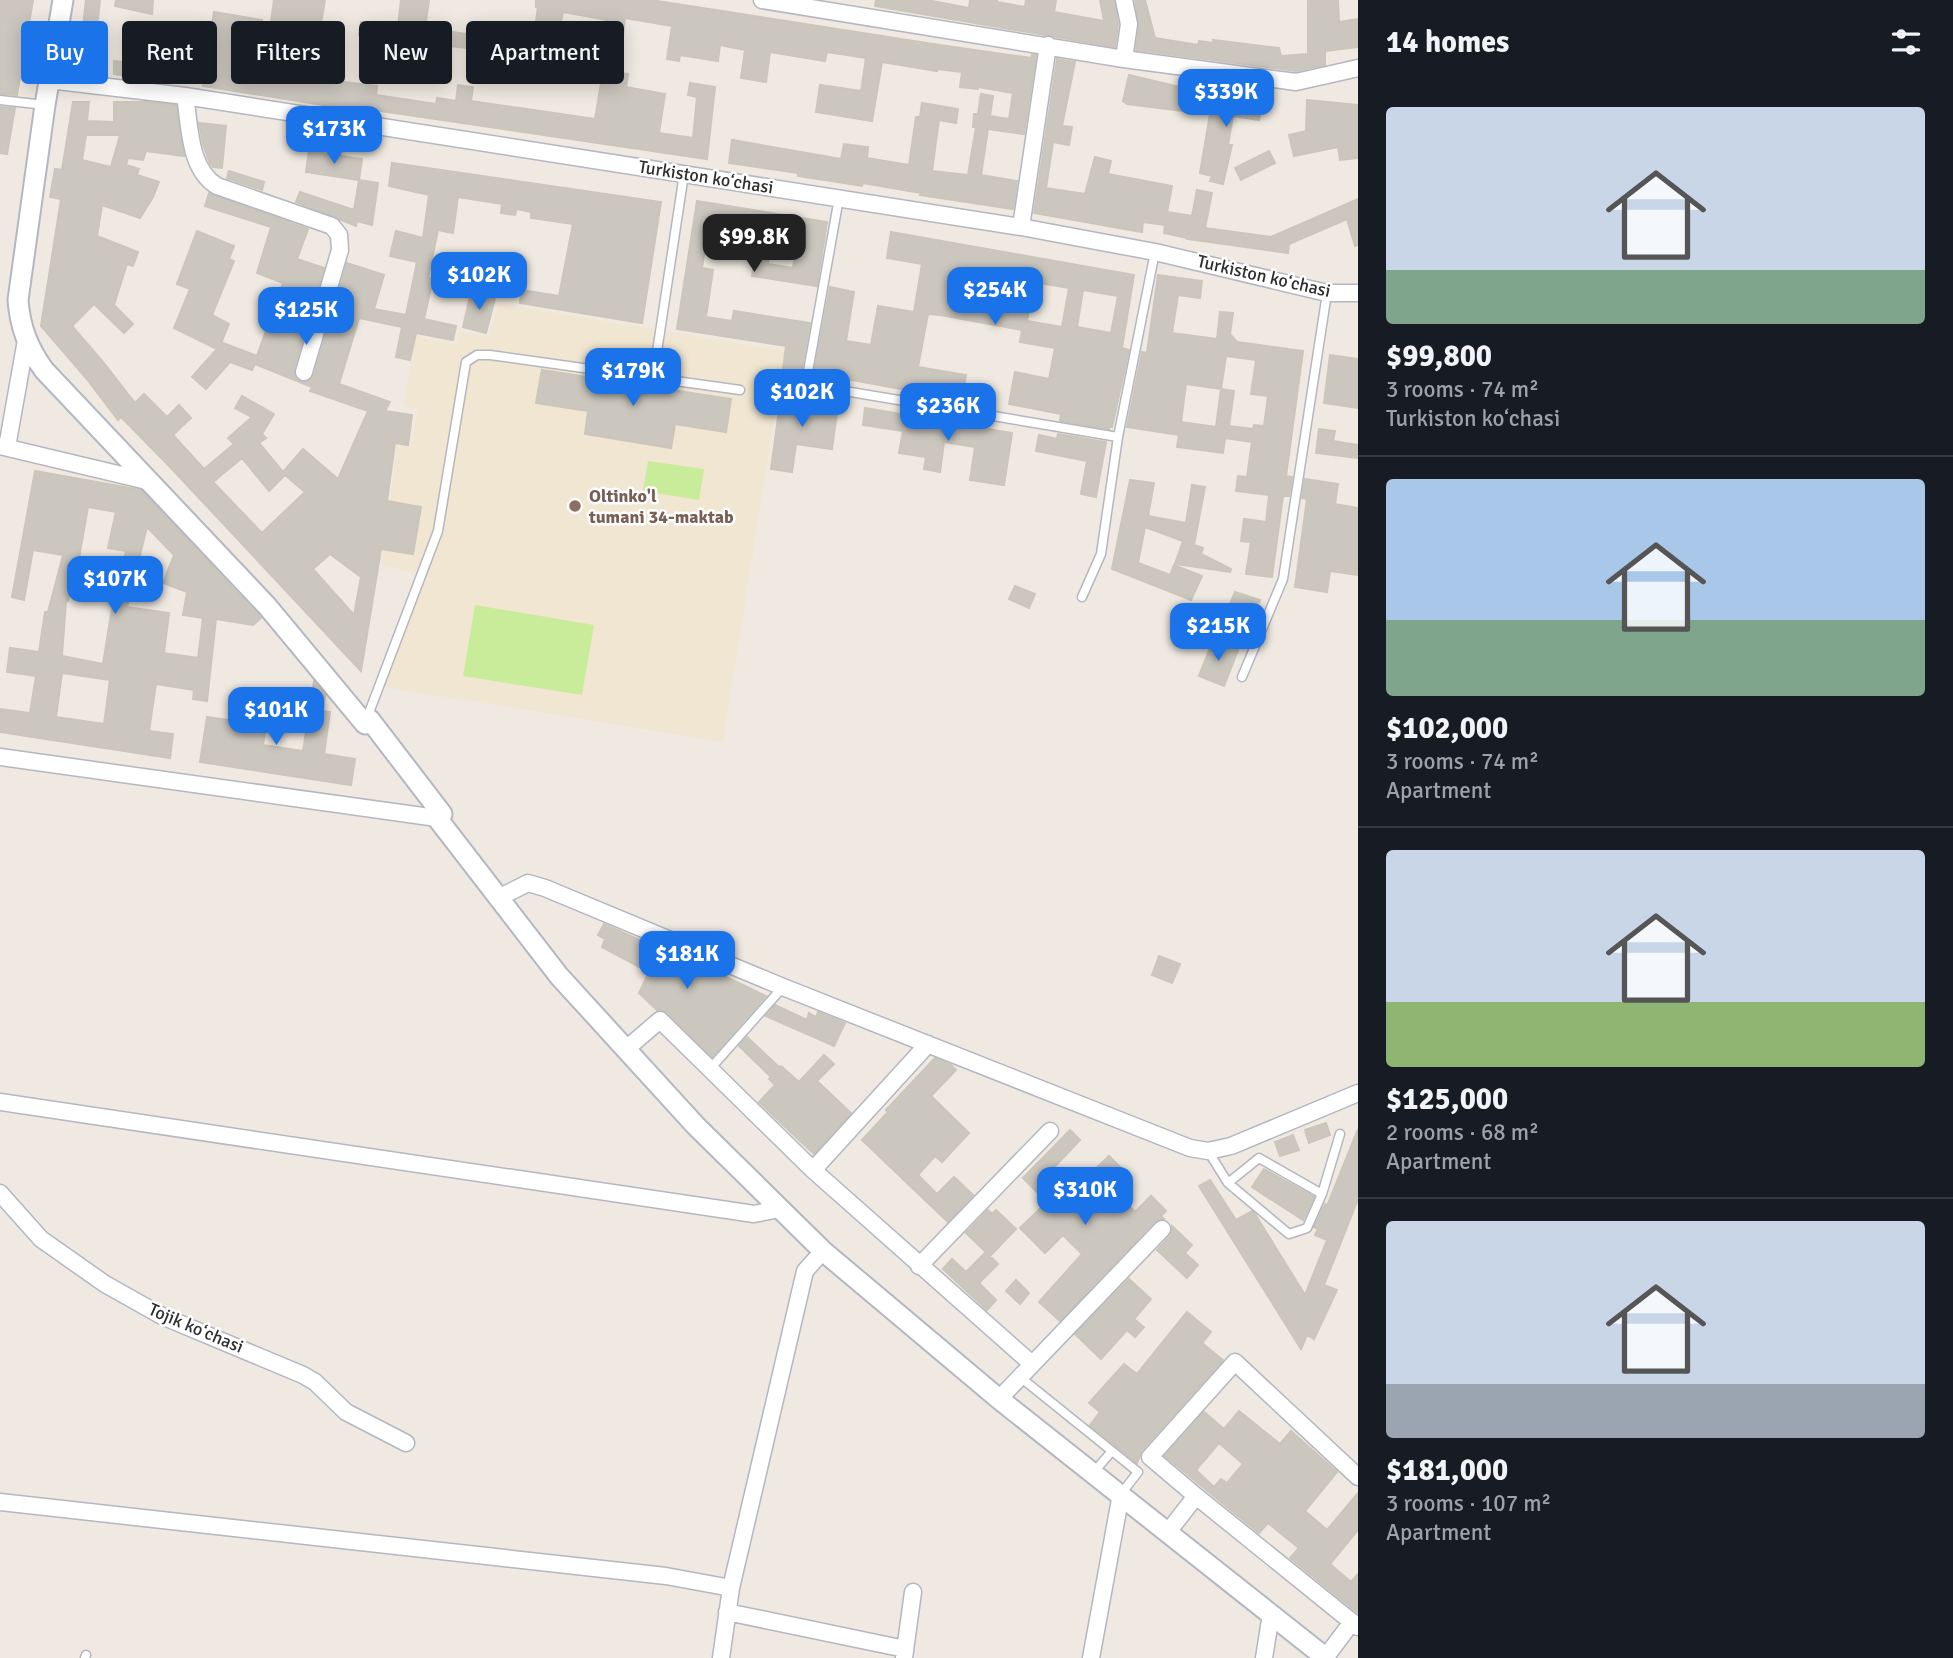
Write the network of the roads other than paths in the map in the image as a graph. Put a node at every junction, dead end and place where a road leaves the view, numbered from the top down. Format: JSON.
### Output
{"nodes":[{"id":1,"x":63,"y":0,"type":"edge"},
{"id":2,"x":762,"y":0,"type":"edge"},
{"id":3,"x":1124,"y":0,"type":"edge"},
{"id":4,"x":60,"y":21,"type":"edge"},
{"id":5,"x":1048,"y":45,"type":"junction"},
{"id":6,"x":1124,"y":59,"type":"junction"},
{"id":7,"x":1358,"y":68,"type":"edge"},
{"id":8,"x":49,"y":84,"type":"edge"},
{"id":9,"x":84,"y":84,"type":"edge"},
{"id":10,"x":185,"y":96,"type":"junction"},
{"id":11,"x":0,"y":100,"type":"edge"},
{"id":12,"x":45,"y":106,"type":"junction"},
{"id":13,"x":684,"y":174,"type":"junction"},
{"id":14,"x":839,"y":198,"type":"junction"},
{"id":15,"x":1021,"y":227,"type":"junction"},
{"id":16,"x":1155,"y":252,"type":"junction"},
{"id":17,"x":1327,"y":293,"type":"junction"},
{"id":18,"x":1358,"y":293,"type":"edge"},
{"id":19,"x":26,"y":340,"type":"junction"},
{"id":20,"x":304,"y":372,"type":"dead end"},
{"id":21,"x":653,"y":378,"type":"junction"},
{"id":22,"x":740,"y":390,"type":"dead end"},
{"id":23,"x":1118,"y":437,"type":"junction"},
{"id":24,"x":3,"y":446,"type":"edge"},
{"id":25,"x":147,"y":481,"type":"junction"},
{"id":26,"x":1082,"y":597,"type":"dead end"},
{"id":27,"x":1242,"y":677,"type":"dead end"},
{"id":28,"x":365,"y":724,"type":"junction"},
{"id":29,"x":0,"y":757,"type":"edge"},
{"id":30,"x":437,"y":818,"type":"junction"},
{"id":31,"x":498,"y":898,"type":"junction"},
{"id":32,"x":783,"y":987,"type":"junction"},
{"id":33,"x":928,"y":1044,"type":"junction"},
{"id":34,"x":625,"y":1050,"type":"junction"},
{"id":35,"x":709,"y":1070,"type":"junction"},
{"id":36,"x":1358,"y":1093,"type":"edge"},
{"id":37,"x":0,"y":1102,"type":"edge"},
{"id":38,"x":1050,"y":1130,"type":"dead end"},
{"id":39,"x":1340,"y":1134,"type":"dead end"},
{"id":40,"x":1208,"y":1151,"type":"junction"},
{"id":41,"x":813,"y":1170,"type":"junction"},
{"id":42,"x":1228,"y":1183,"type":"junction"},
{"id":43,"x":0,"y":1193,"type":"edge"},
{"id":44,"x":1322,"y":1194,"type":"junction"},
{"id":45,"x":779,"y":1209,"type":"junction"},
{"id":46,"x":1161,"y":1229,"type":"dead end"},
{"id":47,"x":822,"y":1251,"type":"junction"},
{"id":48,"x":919,"y":1266,"type":"junction"},
{"id":49,"x":1032,"y":1364,"type":"junction"},
{"id":50,"x":1020,"y":1377,"type":"junction"},
{"id":51,"x":999,"y":1399,"type":"junction"},
{"id":52,"x":406,"y":1443,"type":"dead end"},
{"id":53,"x":1112,"y":1451,"type":"junction"},
{"id":54,"x":1150,"y":1457,"type":"junction"},
{"id":55,"x":1138,"y":1472,"type":"junction"},
{"id":56,"x":1093,"y":1473,"type":"junction"},
{"id":57,"x":1358,"y":1477,"type":"edge"},
{"id":58,"x":1121,"y":1494,"type":"junction"},
{"id":59,"x":1196,"y":1496,"type":"junction"},
{"id":60,"x":0,"y":1502,"type":"edge"},
{"id":61,"x":1168,"y":1532,"type":"junction"},
{"id":62,"x":730,"y":1588,"type":"junction"},
{"id":63,"x":914,"y":1592,"type":"dead end"},
{"id":64,"x":727,"y":1612,"type":"junction"},
{"id":65,"x":1271,"y":1614,"type":"junction"},
{"id":66,"x":1355,"y":1625,"type":"edge"},
{"id":67,"x":904,"y":1654,"type":"edge"},
{"id":68,"x":721,"y":1658,"type":"edge"},
{"id":69,"x":1091,"y":1658,"type":"edge"},
{"id":70,"x":1264,"y":1658,"type":"edge"},
{"id":71,"x":1326,"y":1658,"type":"edge"}],
"edges":[{"from":1,"to":4,"type":"street"},
{"from":2,"to":5,"type":"street"},
{"from":3,"to":6,"type":"street"},
{"from":5,"to":6,"type":"street"},
{"from":5,"to":15,"type":"street"},
{"from":6,"to":7,"type":"street"},
{"from":8,"to":12,"type":"street"},
{"from":9,"to":10,"type":"street","name":"Turkiston koʻchasi"},
{"from":10,"to":13,"type":"street","name":"Turkiston koʻchasi"},
{"from":10,"to":20,"type":"street"},
{"from":11,"to":12,"type":"lane"},
{"from":12,"to":19,"type":"street"},
{"from":13,"to":14,"type":"street","name":"Turkiston koʻchasi"},
{"from":13,"to":21,"type":"lane"},
{"from":14,"to":15,"type":"street","name":"Turkiston koʻchasi"},
{"from":14,"to":23,"type":"lane"},
{"from":15,"to":16,"type":"street","name":"Turkiston koʻchasi"},
{"from":16,"to":17,"type":"street","name":"Turkiston koʻchasi"},
{"from":16,"to":23,"type":"lane"},
{"from":17,"to":18,"type":"street","name":"Turkiston koʻchasi"},
{"from":17,"to":27,"type":"lane"},
{"from":19,"to":24,"type":"street"},
{"from":19,"to":25,"type":"street"},
{"from":21,"to":22,"type":"lane"},
{"from":21,"to":28,"type":"lane"},
{"from":23,"to":26,"type":"lane"},
{"from":24,"to":25,"type":"street"},
{"from":25,"to":28,"type":"street"},
{"from":28,"to":30,"type":"street"},
{"from":29,"to":30,"type":"street"},
{"from":30,"to":31,"type":"street"},
{"from":31,"to":32,"type":"street"},
{"from":31,"to":34,"type":"street"},
{"from":32,"to":33,"type":"street"},
{"from":32,"to":35,"type":"lane"},
{"from":33,"to":40,"type":"street"},
{"from":33,"to":41,"type":"street"},
{"from":34,"to":35,"type":"street"},
{"from":34,"to":45,"type":"street"},
{"from":35,"to":41,"type":"street"},
{"from":36,"to":40,"type":"street"},
{"from":37,"to":45,"type":"street"},
{"from":38,"to":48,"type":"street"},
{"from":39,"to":44,"type":"lane"},
{"from":40,"to":42,"type":"lane"},
{"from":41,"to":48,"type":"street"},
{"from":42,"to":44,"type":"lane"},
{"from":42,"to":44,"type":"lane"},
{"from":43,"to":52,"type":"street","name":"Tojik koʻchasi"},
{"from":45,"to":47,"type":"street"},
{"from":46,"to":49,"type":"street"},
{"from":47,"to":51,"type":"street"},
{"from":47,"to":62,"type":"street"},
{"from":48,"to":49,"type":"street"},
{"from":49,"to":50,"type":"street"},
{"from":50,"to":51,"type":"street"},
{"from":50,"to":53,"type":"lane"},
{"from":51,"to":56,"type":"street"},
{"from":53,"to":55,"type":"lane"},
{"from":53,"to":56,"type":"lane"},
{"from":54,"to":55,"type":"lane"},
{"from":54,"to":57,"type":"street"},
{"from":54,"to":59,"type":"street"},
{"from":55,"to":58,"type":"lane"},
{"from":56,"to":58,"type":"street"},
{"from":58,"to":61,"type":"street"},
{"from":58,"to":69,"type":"street"},
{"from":59,"to":61,"type":"street"},
{"from":59,"to":66,"type":"street"},
{"from":60,"to":62,"type":"street"},
{"from":61,"to":65,"type":"street"},
{"from":62,"to":64,"type":"street"},
{"from":63,"to":67,"type":"street"},
{"from":64,"to":67,"type":"street"},
{"from":64,"to":68,"type":"street"},
{"from":65,"to":70,"type":"street"},
{"from":65,"to":71,"type":"street"},
{"from":66,"to":71,"type":"street"}]}
